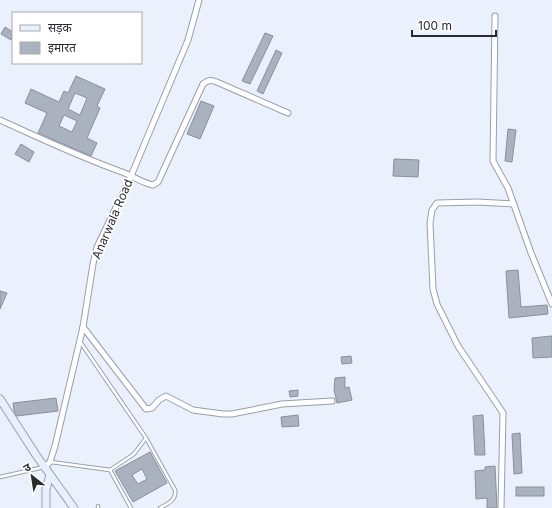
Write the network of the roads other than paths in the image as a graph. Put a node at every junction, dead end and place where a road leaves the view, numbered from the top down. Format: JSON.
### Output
{"nodes":[{"id":1,"x":199,"y":0,"type":"edge"},
{"id":2,"x":494,"y":16,"type":"dead end"},
{"id":3,"x":288,"y":113,"type":"dead end"},
{"id":4,"x":0,"y":120,"type":"edge"},
{"id":5,"x":131,"y":176,"type":"junction"},
{"id":6,"x":514,"y":204,"type":"junction"},
{"id":7,"x":552,"y":304,"type":"edge"},
{"id":8,"x":83,"y":327,"type":"junction"},
{"id":9,"x":80,"y":341,"type":"junction"},
{"id":10,"x":0,"y":399,"type":"edge"},
{"id":11,"x":332,"y":401,"type":"dead end"},
{"id":12,"x":146,"y":438,"type":"junction"},
{"id":13,"x":48,"y":465,"type":"junction"},
{"id":14,"x":110,"y":470,"type":"junction"},
{"id":15,"x":50,"y":475,"type":"junction"},
{"id":16,"x":0,"y":478,"type":"edge"},
{"id":17,"x":46,"y":508,"type":"edge"},
{"id":18,"x":74,"y":508,"type":"edge"},
{"id":19,"x":131,"y":508,"type":"edge"},
{"id":20,"x":160,"y":508,"type":"edge"},
{"id":21,"x":501,"y":508,"type":"edge"}],
"edges":[{"from":1,"to":5,"type":"street","name":"Anarwala Road"},
{"from":2,"to":6,"type":"street"},
{"from":3,"to":5,"type":"street"},
{"from":4,"to":5,"type":"street"},
{"from":5,"to":8,"type":"street","name":"Anarwala Road"},
{"from":6,"to":7,"type":"street"},
{"from":6,"to":21,"type":"street"},
{"from":8,"to":9,"type":"street","name":"Anarwala Road"},
{"from":8,"to":11,"type":"street"},
{"from":9,"to":12,"type":"lane"},
{"from":9,"to":13,"type":"street","name":"Anarwala Road"},
{"from":10,"to":13,"type":"street"},
{"from":12,"to":14,"type":"lane"},
{"from":12,"to":20,"type":"lane"},
{"from":13,"to":14,"type":"lane"},
{"from":13,"to":15,"type":"street"},
{"from":13,"to":16,"type":"lane"},
{"from":14,"to":19,"type":"lane"},
{"from":15,"to":17,"type":"street"},
{"from":15,"to":18,"type":"street"}]}
